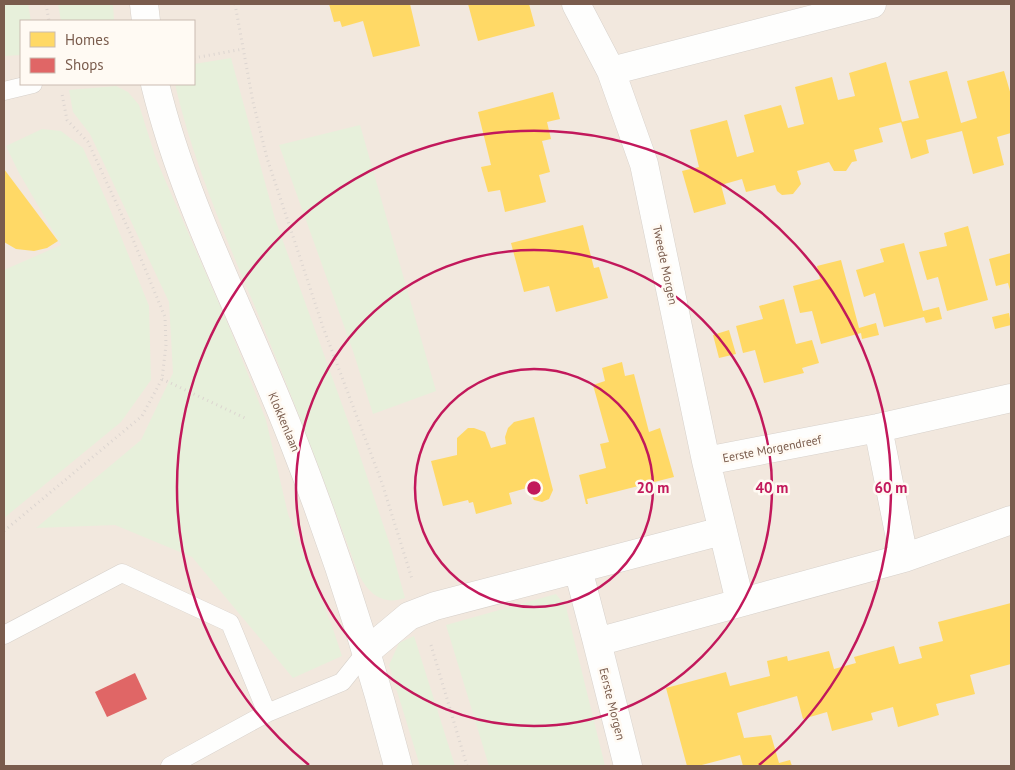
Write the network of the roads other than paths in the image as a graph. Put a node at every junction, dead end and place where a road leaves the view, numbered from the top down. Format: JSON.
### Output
{"nodes":[{"id":1,"x":144,"y":4,"type":"edge"},
{"id":2,"x":576,"y":4,"type":"edge"},
{"id":3,"x":872,"y":4,"type":"edge"},
{"id":4,"x":146,"y":20,"type":"edge"},
{"id":5,"x":611,"y":71,"type":"junction"},
{"id":6,"x":29,"y":85,"type":"edge"},
{"id":7,"x":155,"y":85,"type":"edge"},
{"id":8,"x":4,"y":91,"type":"edge"},
{"id":9,"x":1011,"y":398,"type":"edge"},
{"id":10,"x":878,"y":428,"type":"junction"},
{"id":11,"x":706,"y":462,"type":"junction"},
{"id":12,"x":1011,"y":520,"type":"edge"},
{"id":13,"x":722,"y":531,"type":"junction"},
{"id":14,"x":904,"y":558,"type":"junction"},
{"id":15,"x":578,"y":569,"type":"junction"},
{"id":16,"x":740,"y":602,"type":"junction"},
{"id":17,"x":4,"y":635,"type":"edge"},
{"id":18,"x":597,"y":642,"type":"junction"},
{"id":19,"x":366,"y":652,"type":"junction"},
{"id":20,"x":267,"y":713,"type":"junction"},
{"id":21,"x":170,"y":766,"type":"edge"},
{"id":22,"x":398,"y":766,"type":"edge"},
{"id":23,"x":628,"y":766,"type":"edge"}],
"edges":[{"from":1,"to":4,"type":"street"},
{"from":2,"to":5,"type":"street","name":"Tweede Morgen"},
{"from":3,"to":5,"type":"street"},
{"from":5,"to":11,"type":"street","name":"Tweede Morgen"},
{"from":6,"to":8,"type":"lane"},
{"from":7,"to":19,"type":"street","name":"Klokkenlaan"},
{"from":9,"to":10,"type":"street","name":"Eerste Morgendreef"},
{"from":10,"to":11,"type":"street","name":"Eerste Morgendreef"},
{"from":10,"to":14,"type":"street"},
{"from":11,"to":13,"type":"street","name":"Eerste Morgendreef"},
{"from":12,"to":14,"type":"street"},
{"from":13,"to":15,"type":"street"},
{"from":13,"to":16,"type":"street","name":"Eerste Morgendreef"},
{"from":14,"to":16,"type":"street"},
{"from":15,"to":18,"type":"street"},
{"from":15,"to":19,"type":"street"},
{"from":16,"to":18,"type":"street"},
{"from":17,"to":20,"type":"lane"},
{"from":18,"to":23,"type":"street","name":"Eerste Morgen"},
{"from":19,"to":20,"type":"lane"},
{"from":19,"to":22,"type":"street","name":"Klokkenlaan"},
{"from":20,"to":21,"type":"lane"}]}
